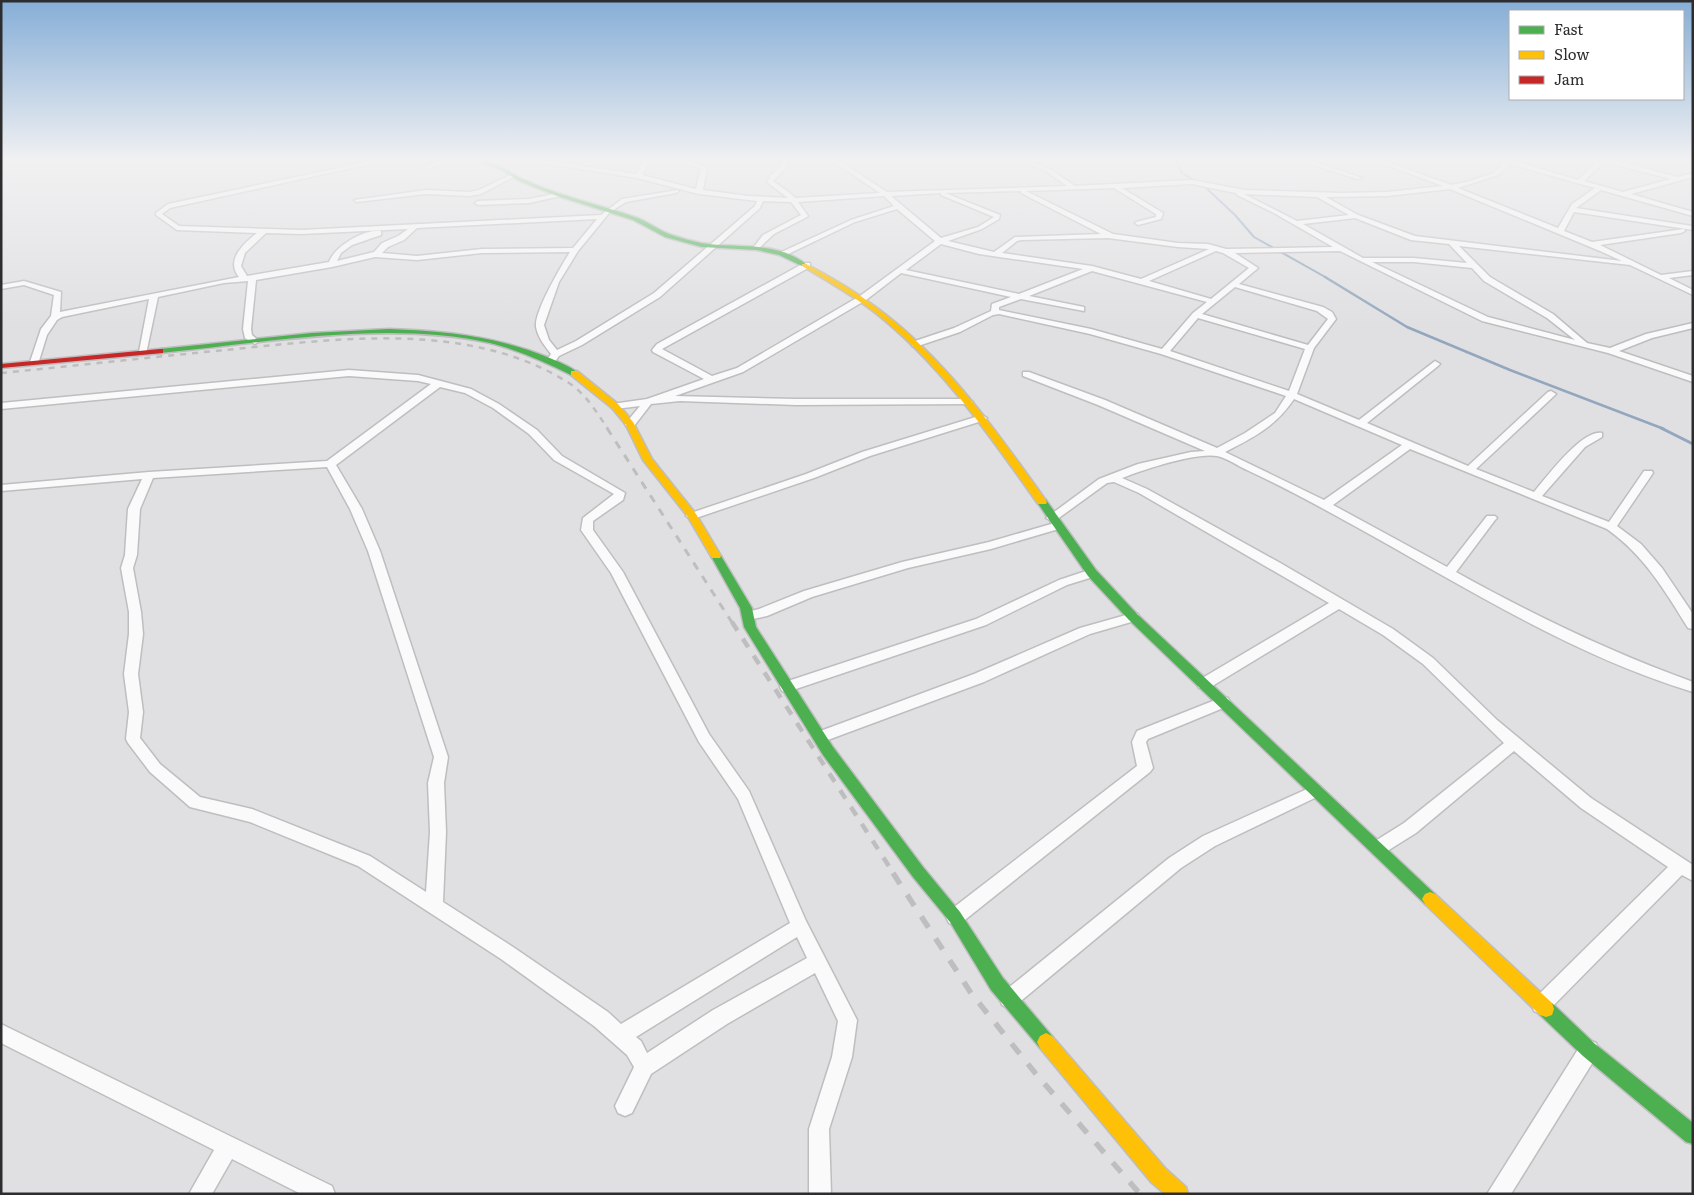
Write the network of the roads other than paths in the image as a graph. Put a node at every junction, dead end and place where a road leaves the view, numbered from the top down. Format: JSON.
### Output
{"nodes":[{"id":1,"x":162,"y":216,"type":"edge"},
{"id":2,"x":578,"y":216,"type":"edge"},
{"id":3,"x":604,"y":216,"type":"edge"},
{"id":4,"x":616,"y":216,"type":"edge"},
{"id":5,"x":748,"y":216,"type":"edge"},
{"id":6,"x":805,"y":216,"type":"edge"},
{"id":7,"x":869,"y":216,"type":"edge"},
{"id":8,"x":910,"y":216,"type":"edge"},
{"id":9,"x":997,"y":216,"type":"edge"},
{"id":10,"x":1071,"y":216,"type":"edge"},
{"id":11,"x":1159,"y":216,"type":"edge"},
{"id":12,"x":1281,"y":216,"type":"edge"},
{"id":13,"x":1356,"y":216,"type":"joint"},
{"id":14,"x":1521,"y":216,"type":"edge"},
{"id":15,"x":1569,"y":216,"type":"edge"},
{"id":16,"x":1610,"y":216,"type":"edge"},
{"id":17,"x":1138,"y":223,"type":"dead end"},
{"id":18,"x":1295,"y":223,"type":"junction"},
{"id":19,"x":416,"y":226,"type":"junction"},
{"id":20,"x":1692,"y":228,"type":"edge"},
{"id":21,"x":266,"y":230,"type":"junction"},
{"id":22,"x":359,"y":230,"type":"junction"},
{"id":23,"x":1560,"y":232,"type":"junction"},
{"id":24,"x":1111,"y":236,"type":"junction"},
{"id":25,"x":940,"y":241,"type":"junction"},
{"id":26,"x":1450,"y":241,"type":"junction"},
{"id":27,"x":1590,"y":244,"type":"junction"},
{"id":28,"x":714,"y":246,"type":"junction"},
{"id":29,"x":757,"y":248,"type":"junction"},
{"id":30,"x":1216,"y":248,"type":"junction"},
{"id":31,"x":1342,"y":249,"type":"junction"},
{"id":32,"x":575,"y":250,"type":"junction"},
{"id":33,"x":1226,"y":251,"type":"junction"},
{"id":34,"x":781,"y":254,"type":"junction"},
{"id":35,"x":996,"y":254,"type":"junction"},
{"id":36,"x":375,"y":255,"type":"junction"},
{"id":37,"x":1361,"y":260,"type":"junction"},
{"id":38,"x":332,"y":265,"type":"junction"},
{"id":39,"x":807,"y":265,"type":"junction"},
{"id":40,"x":1472,"y":266,"type":"junction"},
{"id":41,"x":1637,"y":266,"type":"junction"},
{"id":42,"x":1092,"y":268,"type":"junction"},
{"id":43,"x":901,"y":270,"type":"junction"},
{"id":44,"x":1693,"y":274,"type":"edge"},
{"id":45,"x":1659,"y":278,"type":"junction"},
{"id":46,"x":249,"y":279,"type":"junction"},
{"id":47,"x":1144,"y":281,"type":"junction"},
{"id":48,"x":1232,"y":284,"type":"junction"},
{"id":49,"x":1,"y":286,"type":"edge"},
{"id":50,"x":1693,"y":292,"type":"edge"},
{"id":51,"x":1022,"y":294,"type":"junction"},
{"id":52,"x":154,"y":295,"type":"junction"},
{"id":53,"x":863,"y":298,"type":"junction"},
{"id":54,"x":1212,"y":302,"type":"junction"},
{"id":55,"x":1081,"y":308,"type":"dead end"},
{"id":56,"x":995,"y":312,"type":"junction"},
{"id":57,"x":1196,"y":315,"type":"junction"},
{"id":58,"x":55,"y":317,"type":"junction"},
{"id":59,"x":1691,"y":327,"type":"edge"},
{"id":60,"x":255,"y":340,"type":"junction"},
{"id":61,"x":915,"y":344,"type":"junction"},
{"id":62,"x":1587,"y":345,"type":"junction"},
{"id":63,"x":1310,"y":348,"type":"junction"},
{"id":64,"x":1611,"y":351,"type":"junction"},
{"id":65,"x":143,"y":352,"type":"junction"},
{"id":66,"x":1164,"y":352,"type":"junction"},
{"id":67,"x":554,"y":357,"type":"junction"},
{"id":68,"x":35,"y":362,"type":"junction"},
{"id":69,"x":1435,"y":364,"type":"dead end"},
{"id":70,"x":1,"y":366,"type":"edge"},
{"id":71,"x":1026,"y":374,"type":"dead end"},
{"id":72,"x":1693,"y":379,"type":"edge"},
{"id":73,"x":712,"y":380,"type":"junction"},
{"id":74,"x":439,"y":383,"type":"junction"},
{"id":75,"x":1551,"y":394,"type":"dead end"},
{"id":76,"x":1292,"y":395,"type":"junction"},
{"id":77,"x":648,"y":402,"type":"junction"},
{"id":78,"x":968,"y":402,"type":"junction"},
{"id":79,"x":1,"y":406,"type":"edge"},
{"id":80,"x":615,"y":406,"type":"junction"},
{"id":81,"x":982,"y":418,"type":"junction"},
{"id":82,"x":630,"y":424,"type":"junction"},
{"id":83,"x":1360,"y":424,"type":"junction"},
{"id":84,"x":1598,"y":435,"type":"dead end"},
{"id":85,"x":1409,"y":445,"type":"junction"},
{"id":86,"x":1215,"y":453,"type":"junction"},
{"id":87,"x":330,"y":464,"type":"junction"},
{"id":88,"x":1469,"y":470,"type":"junction"},
{"id":89,"x":1648,"y":473,"type":"dead end"},
{"id":90,"x":149,"y":475,"type":"junction"},
{"id":91,"x":1109,"y":479,"type":"junction"},
{"id":92,"x":1,"y":488,"type":"edge"},
{"id":93,"x":1536,"y":496,"type":"junction"},
{"id":94,"x":1325,"y":505,"type":"junction"},
{"id":95,"x":692,"y":516,"type":"junction"},
{"id":96,"x":1491,"y":518,"type":"dead end"},
{"id":97,"x":1055,"y":522,"type":"junction"},
{"id":98,"x":1611,"y":527,"type":"junction"},
{"id":99,"x":1092,"y":573,"type":"junction"},
{"id":100,"x":1449,"y":573,"type":"junction"},
{"id":101,"x":1339,"y":603,"type":"junction"},
{"id":102,"x":748,"y":616,"type":"junction"},
{"id":103,"x":1134,"y":617,"type":"junction"},
{"id":104,"x":1693,"y":625,"type":"edge"},
{"id":105,"x":1204,"y":684,"type":"junction"},
{"id":106,"x":787,"y":687,"type":"junction"},
{"id":107,"x":1693,"y":687,"type":"edge"},
{"id":108,"x":1223,"y":702,"type":"junction"},
{"id":109,"x":820,"y":737,"type":"junction"},
{"id":110,"x":1514,"y":743,"type":"junction"},
{"id":111,"x":1316,"y":791,"type":"junction"},
{"id":112,"x":1378,"y":848,"type":"junction"},
{"id":113,"x":1687,"y":870,"type":"edge"},
{"id":114,"x":434,"y":907,"type":"junction"},
{"id":115,"x":955,"y":917,"type":"junction"},
{"id":116,"x":800,"y":926,"type":"junction"},
{"id":117,"x":818,"y":962,"type":"junction"},
{"id":118,"x":1009,"y":999,"type":"junction"},
{"id":119,"x":1541,"y":1004,"type":"junction"},
{"id":120,"x":1,"y":1032,"type":"edge"},
{"id":121,"x":620,"y":1036,"type":"junction"},
{"id":122,"x":1588,"y":1050,"type":"junction"},
{"id":123,"x":644,"y":1067,"type":"junction"},
{"id":124,"x":625,"y":1106,"type":"dead end"},
{"id":125,"x":1693,"y":1136,"type":"edge"},
{"id":126,"x":228,"y":1146,"type":"junction"},
{"id":127,"x":200,"y":1194,"type":"edge"},
{"id":128,"x":324,"y":1194,"type":"edge"},
{"id":129,"x":820,"y":1194,"type":"edge"},
{"id":130,"x":1179,"y":1194,"type":"edge"},
{"id":131,"x":1498,"y":1194,"type":"edge"}],
"edges":[{"from":1,"to":21,"type":"street"},
{"from":2,"to":19,"type":"street"},
{"from":3,"to":32,"type":"street"},
{"from":4,"to":28,"type":"street"},
{"from":5,"to":28,"type":"street"},
{"from":6,"to":29,"type":"street"},
{"from":7,"to":34,"type":"street"},
{"from":8,"to":25,"type":"street"},
{"from":9,"to":25,"type":"street"},
{"from":10,"to":24,"type":"street"},
{"from":11,"to":17,"type":"street"},
{"from":12,"to":18,"type":"street"},
{"from":13,"to":18,"type":"street"},
{"from":13,"to":26,"type":"street"},
{"from":14,"to":23,"type":"street"},
{"from":15,"to":23,"type":"street"},
{"from":16,"to":20,"type":"street"},
{"from":18,"to":31,"type":"street"},
{"from":19,"to":22,"type":"street"},
{"from":19,"to":36,"type":"street"},
{"from":20,"to":27,"type":"street"},
{"from":21,"to":22,"type":"street"},
{"from":21,"to":46,"type":"street"},
{"from":22,"to":38,"type":"street"},
{"from":23,"to":27,"type":"street"},
{"from":24,"to":30,"type":"street"},
{"from":24,"to":35,"type":"street"},
{"from":25,"to":35,"type":"street"},
{"from":25,"to":43,"type":"street"},
{"from":26,"to":40,"type":"street"},
{"from":26,"to":41,"type":"street"},
{"from":27,"to":41,"type":"street"},
{"from":28,"to":29,"type":"street"},
{"from":28,"to":67,"type":"street"},
{"from":29,"to":34,"type":"street"},
{"from":30,"to":33,"type":"street"},
{"from":30,"to":47,"type":"street"},
{"from":31,"to":33,"type":"street"},
{"from":31,"to":37,"type":"street"},
{"from":32,"to":36,"type":"street"},
{"from":32,"to":67,"type":"street"},
{"from":33,"to":48,"type":"street"},
{"from":34,"to":39,"type":"street"},
{"from":35,"to":42,"type":"street"},
{"from":36,"to":38,"type":"street"},
{"from":37,"to":40,"type":"street"},
{"from":37,"to":62,"type":"street"},
{"from":38,"to":46,"type":"street"},
{"from":39,"to":53,"type":"street"},
{"from":39,"to":73,"type":"street"},
{"from":40,"to":62,"type":"street"},
{"from":41,"to":45,"type":"street"},
{"from":42,"to":47,"type":"street"},
{"from":42,"to":51,"type":"street"},
{"from":43,"to":51,"type":"street"},
{"from":43,"to":53,"type":"street"},
{"from":44,"to":45,"type":"street"},
{"from":45,"to":50,"type":"street"},
{"from":46,"to":52,"type":"street"},
{"from":46,"to":60,"type":"street"},
{"from":47,"to":54,"type":"street"},
{"from":48,"to":54,"type":"street"},
{"from":48,"to":63,"type":"street"},
{"from":49,"to":58,"type":"street"},
{"from":51,"to":55,"type":"street"},
{"from":51,"to":56,"type":"street"},
{"from":52,"to":58,"type":"street"},
{"from":52,"to":65,"type":"street"},
{"from":53,"to":61,"type":"street"},
{"from":53,"to":73,"type":"street"},
{"from":54,"to":57,"type":"street"},
{"from":56,"to":61,"type":"street"},
{"from":56,"to":66,"type":"street"},
{"from":57,"to":63,"type":"street"},
{"from":57,"to":66,"type":"street"},
{"from":58,"to":68,"type":"street"},
{"from":59,"to":64,"type":"street"},
{"from":60,"to":65,"type":"street"},
{"from":60,"to":67,"type":"street"},
{"from":61,"to":78,"type":"street"},
{"from":62,"to":64,"type":"street"},
{"from":63,"to":76,"type":"street"},
{"from":64,"to":72,"type":"street"},
{"from":65,"to":68,"type":"street"},
{"from":66,"to":76,"type":"street"},
{"from":67,"to":80,"type":"street"},
{"from":68,"to":70,"type":"street"},
{"from":69,"to":83,"type":"street"},
{"from":71,"to":86,"type":"street"},
{"from":73,"to":77,"type":"street"},
{"from":74,"to":79,"type":"street"},
{"from":74,"to":87,"type":"street"},
{"from":74,"to":116,"type":"street"},
{"from":75,"to":88,"type":"street"},
{"from":76,"to":83,"type":"street"},
{"from":76,"to":86,"type":"street"},
{"from":77,"to":78,"type":"street"},
{"from":77,"to":80,"type":"street"},
{"from":77,"to":82,"type":"street"},
{"from":78,"to":81,"type":"street"},
{"from":80,"to":82,"type":"street"},
{"from":81,"to":95,"type":"street"},
{"from":81,"to":97,"type":"street"},
{"from":82,"to":95,"type":"street"},
{"from":83,"to":85,"type":"street"},
{"from":84,"to":93,"type":"street"},
{"from":85,"to":88,"type":"street"},
{"from":85,"to":94,"type":"street"},
{"from":86,"to":91,"type":"street"},
{"from":86,"to":94,"type":"street"},
{"from":87,"to":90,"type":"street"},
{"from":87,"to":114,"type":"street"},
{"from":88,"to":93,"type":"street"},
{"from":89,"to":98,"type":"street"},
{"from":90,"to":92,"type":"street"},
{"from":90,"to":114,"type":"street"},
{"from":91,"to":97,"type":"street"},
{"from":91,"to":101,"type":"street"},
{"from":93,"to":98,"type":"street"},
{"from":94,"to":100,"type":"street"},
{"from":95,"to":102,"type":"street"},
{"from":96,"to":100,"type":"street"},
{"from":97,"to":99,"type":"street"},
{"from":97,"to":102,"type":"street"},
{"from":98,"to":104,"type":"street"},
{"from":99,"to":103,"type":"street"},
{"from":99,"to":106,"type":"street"},
{"from":100,"to":107,"type":"street"},
{"from":101,"to":105,"type":"street"},
{"from":101,"to":110,"type":"street"},
{"from":102,"to":106,"type":"street"},
{"from":103,"to":105,"type":"street"},
{"from":103,"to":109,"type":"street"},
{"from":105,"to":108,"type":"street"},
{"from":106,"to":109,"type":"street"},
{"from":108,"to":111,"type":"street"},
{"from":108,"to":115,"type":"street"},
{"from":109,"to":115,"type":"street"},
{"from":110,"to":112,"type":"street"},
{"from":110,"to":113,"type":"street"},
{"from":111,"to":112,"type":"street"},
{"from":111,"to":118,"type":"street"},
{"from":112,"to":119,"type":"street"},
{"from":113,"to":119,"type":"street"},
{"from":114,"to":121,"type":"street"},
{"from":115,"to":118,"type":"street"},
{"from":116,"to":117,"type":"street"},
{"from":116,"to":121,"type":"street"},
{"from":117,"to":123,"type":"street"},
{"from":117,"to":129,"type":"street"},
{"from":118,"to":130,"type":"street"},
{"from":119,"to":122,"type":"street"},
{"from":120,"to":126,"type":"street"},
{"from":121,"to":123,"type":"street"},
{"from":122,"to":125,"type":"street"},
{"from":122,"to":131,"type":"street"},
{"from":123,"to":124,"type":"street"},
{"from":126,"to":127,"type":"street"},
{"from":126,"to":128,"type":"street"}]}
